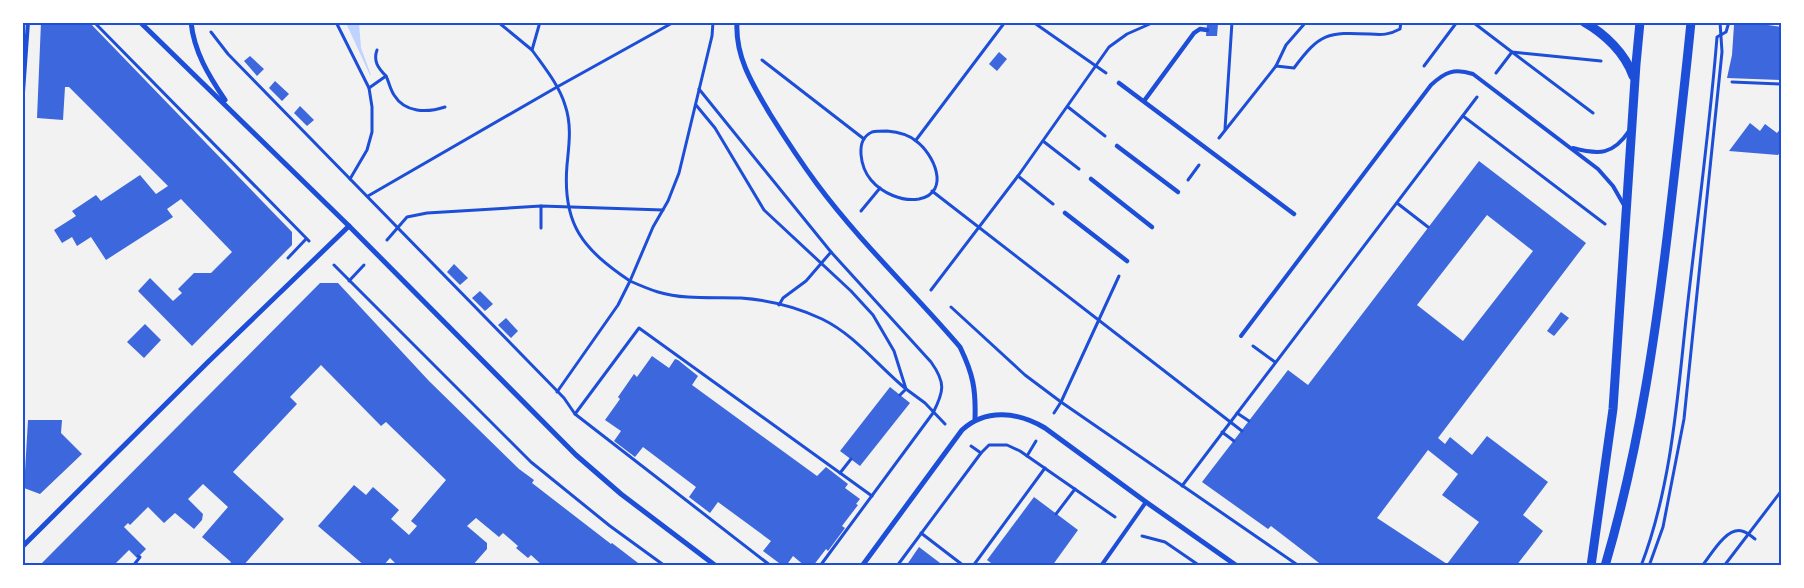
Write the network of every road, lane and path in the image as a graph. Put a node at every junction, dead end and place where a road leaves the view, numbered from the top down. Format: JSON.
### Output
{"nodes":[{"id":1,"x":28,"y":22,"type":"edge"},
{"id":2,"x":94,"y":22,"type":"edge"},
{"id":3,"x":140,"y":22,"type":"edge"},
{"id":4,"x":157,"y":22,"type":"edge"},
{"id":5,"x":164,"y":22,"type":"edge"},
{"id":6,"x":191,"y":22,"type":"edge"},
{"id":7,"x":336,"y":22,"type":"edge"},
{"id":8,"x":498,"y":22,"type":"edge"},
{"id":9,"x":540,"y":22,"type":"edge"},
{"id":10,"x":674,"y":22,"type":"edge"},
{"id":11,"x":713,"y":22,"type":"edge"},
{"id":12,"x":737,"y":22,"type":"edge"},
{"id":13,"x":1005,"y":22,"type":"edge"},
{"id":14,"x":1033,"y":22,"type":"edge"},
{"id":15,"x":1138,"y":22,"type":"edge"},
{"id":16,"x":1158,"y":22,"type":"edge"},
{"id":17,"x":1232,"y":22,"type":"edge"},
{"id":18,"x":1306,"y":22,"type":"edge"},
{"id":19,"x":1400,"y":22,"type":"edge"},
{"id":20,"x":1467,"y":22,"type":"edge"},
{"id":21,"x":1584,"y":22,"type":"edge"},
{"id":22,"x":1640,"y":22,"type":"edge"},
{"id":23,"x":1691,"y":22,"type":"edge"},
{"id":24,"x":1720,"y":22,"type":"edge"},
{"id":25,"x":1729,"y":22,"type":"edge"},
{"id":26,"x":1152,"y":23,"type":"edge"},
{"id":27,"x":210,"y":30,"type":"dead end"},
{"id":28,"x":1206,"y":30,"type":"dead end"},
{"id":29,"x":1720,"y":35,"type":"junction"},
{"id":30,"x":377,"y":50,"type":"dead end"},
{"id":31,"x":532,"y":50,"type":"junction"},
{"id":32,"x":1512,"y":52,"type":"junction"},
{"id":33,"x":759,"y":54,"type":"dead end"},
{"id":34,"x":761,"y":60,"type":"junction"},
{"id":35,"x":1608,"y":62,"type":"dead end"},
{"id":36,"x":1096,"y":66,"type":"junction"},
{"id":37,"x":1276,"y":66,"type":"junction"},
{"id":38,"x":766,"y":69,"type":"dead end"},
{"id":39,"x":1108,"y":74,"type":"dead end"},
{"id":40,"x":386,"y":76,"type":"junction"},
{"id":41,"x":1635,"y":81,"type":"junction"},
{"id":42,"x":1732,"y":82,"type":"dead end"},
{"id":43,"x":1119,"y":83,"type":"dead end"},
{"id":44,"x":1782,"y":84,"type":"edge"},
{"id":45,"x":557,"y":87,"type":"junction"},
{"id":46,"x":369,"y":88,"type":"junction"},
{"id":47,"x":699,"y":88,"type":"junction"},
{"id":48,"x":1144,"y":101,"type":"junction"},
{"id":49,"x":696,"y":105,"type":"junction"},
{"id":50,"x":22,"y":106,"type":"edge"},
{"id":51,"x":445,"y":107,"type":"dead end"},
{"id":52,"x":1068,"y":107,"type":"junction"},
{"id":53,"x":230,"y":109,"type":"junction"},
{"id":54,"x":1593,"y":113,"type":"dead end"},
{"id":55,"x":1633,"y":125,"type":"junction"},
{"id":56,"x":864,"y":139,"type":"junction"},
{"id":57,"x":916,"y":140,"type":"junction"},
{"id":58,"x":1043,"y":141,"type":"junction"},
{"id":59,"x":1118,"y":146,"type":"joint"},
{"id":60,"x":1570,"y":147,"type":"junction"},
{"id":61,"x":1018,"y":176,"type":"junction"},
{"id":62,"x":350,"y":179,"type":"junction"},
{"id":63,"x":1092,"y":179,"type":"joint"},
{"id":64,"x":880,"y":188,"type":"junction"},
{"id":65,"x":932,"y":191,"type":"junction"},
{"id":66,"x":1178,"y":192,"type":"dead end"},
{"id":67,"x":368,"y":196,"type":"junction"},
{"id":68,"x":1397,"y":203,"type":"junction"},
{"id":69,"x":541,"y":206,"type":"junction"},
{"id":70,"x":568,"y":206,"type":"junction"},
{"id":71,"x":663,"y":210,"type":"junction"},
{"id":72,"x":1627,"y":211,"type":"junction"},
{"id":73,"x":1065,"y":213,"type":"joint"},
{"id":74,"x":858,"y":214,"type":"dead end"},
{"id":75,"x":1294,"y":214,"type":"dead end"},
{"id":76,"x":415,"y":215,"type":"dead end"},
{"id":77,"x":1606,"y":224,"type":"dead end"},
{"id":78,"x":348,"y":226,"type":"junction"},
{"id":79,"x":1152,"y":226,"type":"dead end"},
{"id":80,"x":978,"y":227,"type":"junction"},
{"id":81,"x":1428,"y":227,"type":"dead end"},
{"id":82,"x":541,"y":228,"type":"dead end"},
{"id":83,"x":831,"y":252,"type":"junction"},
{"id":84,"x":321,"y":253,"type":"junction"},
{"id":85,"x":1126,"y":261,"type":"dead end"},
{"id":86,"x":821,"y":264,"type":"junction"},
{"id":87,"x":630,"y":281,"type":"junction"},
{"id":88,"x":938,"y":296,"type":"dead end"},
{"id":89,"x":945,"y":302,"type":"dead end"},
{"id":90,"x":1107,"y":303,"type":"dead end"},
{"id":91,"x":779,"y":305,"type":"dead end"},
{"id":92,"x":1100,"y":320,"type":"junction"},
{"id":93,"x":1241,"y":336,"type":"dead end"},
{"id":94,"x":906,"y":389,"type":"junction"},
{"id":95,"x":557,"y":392,"type":"junction"},
{"id":96,"x":900,"y":396,"type":"dead end"},
{"id":97,"x":1061,"y":402,"type":"junction"},
{"id":98,"x":933,"y":413,"type":"junction"},
{"id":99,"x":1237,"y":413,"type":"junction"},
{"id":100,"x":575,"y":414,"type":"junction"},
{"id":101,"x":975,"y":420,"type":"junction"},
{"id":102,"x":1249,"y":421,"type":"dead end"},
{"id":103,"x":1230,"y":422,"type":"junction"},
{"id":104,"x":1242,"y":431,"type":"dead end"},
{"id":105,"x":1222,"y":432,"type":"junction"},
{"id":106,"x":1234,"y":441,"type":"dead end"},
{"id":107,"x":851,"y":460,"type":"dead end"},
{"id":108,"x":1045,"y":468,"type":"junction"},
{"id":109,"x":840,"y":473,"type":"junction"},
{"id":110,"x":1182,"y":486,"type":"junction"},
{"id":111,"x":1075,"y":489,"type":"junction"},
{"id":112,"x":1782,"y":490,"type":"edge"},
{"id":113,"x":872,"y":496,"type":"junction"},
{"id":114,"x":1146,"y":502,"type":"junction"},
{"id":115,"x":1056,"y":514,"type":"dead end"},
{"id":116,"x":1129,"y":527,"type":"junction"},
{"id":117,"x":921,"y":534,"type":"junction"},
{"id":118,"x":1748,"y":534,"type":"junction"},
{"id":119,"x":1755,"y":539,"type":"dead end"},
{"id":120,"x":22,"y":547,"type":"edge"},
{"id":121,"x":138,"y":556,"type":"dead end"},
{"id":122,"x":132,"y":566,"type":"edge"},
{"id":123,"x":665,"y":566,"type":"edge"},
{"id":124,"x":716,"y":566,"type":"edge"},
{"id":125,"x":771,"y":566,"type":"edge"},
{"id":126,"x":820,"y":566,"type":"edge"},
{"id":127,"x":862,"y":566,"type":"edge"},
{"id":128,"x":897,"y":566,"type":"edge"},
{"id":129,"x":964,"y":566,"type":"edge"},
{"id":130,"x":973,"y":566,"type":"edge"},
{"id":131,"x":1101,"y":566,"type":"edge"},
{"id":132,"x":1200,"y":566,"type":"edge"},
{"id":133,"x":1237,"y":566,"type":"edge"},
{"id":134,"x":1299,"y":566,"type":"edge"},
{"id":135,"x":1592,"y":566,"type":"edge"},
{"id":136,"x":1606,"y":566,"type":"edge"},
{"id":137,"x":1641,"y":566,"type":"edge"},
{"id":138,"x":1649,"y":566,"type":"edge"},
{"id":139,"x":1702,"y":566,"type":"edge"},
{"id":140,"x":1724,"y":566,"type":"edge"}],
"edges":[{"from":1,"to":50,"type":"lane"},
{"from":2,"to":84,"type":"path"},
{"from":3,"to":53,"type":"street"},
{"from":4,"to":5,"type":"street"},
{"from":6,"to":53,"type":"street"},
{"from":7,"to":46,"type":"path"},
{"from":8,"to":31,"type":"path"},
{"from":9,"to":31,"type":"path"},
{"from":10,"to":45,"type":"path"},
{"from":11,"to":47,"type":"path"},
{"from":12,"to":101,"type":"street"},
{"from":13,"to":57,"type":"path"},
{"from":14,"to":36,"type":"path"},
{"from":15,"to":26,"type":"path"},
{"from":16,"to":26,"type":"path"},
{"from":17,"to":37,"type":"path"},
{"from":18,"to":37,"type":"path"},
{"from":19,"to":37,"type":"path"},
{"from":20,"to":32,"type":"path"},
{"from":21,"to":41,"type":"street"},
{"from":22,"to":41,"type":"street"},
{"from":23,"to":136,"type":"street"},
{"from":24,"to":29,"type":"path"},
{"from":25,"to":29,"type":"path"},
{"from":26,"to":36,"type":"path"},
{"from":27,"to":62,"type":"path"},
{"from":28,"to":48,"type":"street"},
{"from":29,"to":137,"type":"path"},
{"from":29,"to":138,"type":"path"},
{"from":30,"to":40,"type":"path"},
{"from":31,"to":45,"type":"path"},
{"from":32,"to":35,"type":"path"},
{"from":32,"to":54,"type":"path"},
{"from":33,"to":34,"type":"path"},
{"from":34,"to":38,"type":"path"},
{"from":34,"to":56,"type":"path"},
{"from":36,"to":39,"type":"path"},
{"from":36,"to":52,"type":"path"},
{"from":40,"to":46,"type":"path"},
{"from":40,"to":51,"type":"path"},
{"from":41,"to":55,"type":"street"},
{"from":42,"to":44,"type":"path"},
{"from":43,"to":48,"type":"street"},
{"from":45,"to":67,"type":"path"},
{"from":45,"to":70,"type":"path"},
{"from":46,"to":62,"type":"path"},
{"from":47,"to":49,"type":"path"},
{"from":47,"to":83,"type":"path"},
{"from":48,"to":75,"type":"street"},
{"from":49,"to":71,"type":"path"},
{"from":49,"to":86,"type":"path"},
{"from":52,"to":58,"type":"path"},
{"from":52,"to":59,"type":"path"},
{"from":53,"to":78,"type":"street"},
{"from":55,"to":60,"type":"lane"},
{"from":55,"to":72,"type":"street"},
{"from":56,"to":57,"type":"path"},
{"from":56,"to":64,"type":"path"},
{"from":57,"to":65,"type":"path"},
{"from":58,"to":61,"type":"path"},
{"from":58,"to":63,"type":"path"},
{"from":59,"to":66,"type":"street"},
{"from":60,"to":72,"type":"lane"},
{"from":60,"to":93,"type":"lane"},
{"from":61,"to":73,"type":"path"},
{"from":61,"to":80,"type":"path"},
{"from":62,"to":67,"type":"path"},
{"from":63,"to":79,"type":"street"},
{"from":64,"to":65,"type":"path"},
{"from":64,"to":74,"type":"path"},
{"from":65,"to":80,"type":"path"},
{"from":67,"to":95,"type":"path"},
{"from":68,"to":77,"type":"path"},
{"from":68,"to":81,"type":"path"},
{"from":68,"to":99,"type":"path"},
{"from":69,"to":70,"type":"path"},
{"from":69,"to":76,"type":"path"},
{"from":69,"to":82,"type":"path"},
{"from":70,"to":71,"type":"path"},
{"from":70,"to":87,"type":"path"},
{"from":71,"to":87,"type":"path"},
{"from":72,"to":135,"type":"street"},
{"from":73,"to":85,"type":"street"},
{"from":78,"to":84,"type":"street"},
{"from":78,"to":124,"type":"street"},
{"from":80,"to":88,"type":"path"},
{"from":80,"to":92,"type":"path"},
{"from":83,"to":86,"type":"path"},
{"from":83,"to":98,"type":"path"},
{"from":84,"to":120,"type":"street"},
{"from":84,"to":123,"type":"path"},
{"from":86,"to":91,"type":"path"},
{"from":86,"to":94,"type":"path"},
{"from":87,"to":94,"type":"path"},
{"from":87,"to":95,"type":"path"},
{"from":89,"to":97,"type":"path"},
{"from":90,"to":92,"type":"path"},
{"from":92,"to":97,"type":"path"},
{"from":92,"to":103,"type":"path"},
{"from":94,"to":96,"type":"path"},
{"from":94,"to":98,"type":"path"},
{"from":95,"to":100,"type":"path"},
{"from":97,"to":110,"type":"path"},
{"from":98,"to":113,"type":"path"},
{"from":99,"to":102,"type":"path"},
{"from":99,"to":103,"type":"path"},
{"from":100,"to":109,"type":"path"},
{"from":100,"to":125,"type":"path"},
{"from":101,"to":114,"type":"street"},
{"from":101,"to":127,"type":"street"},
{"from":103,"to":104,"type":"path"},
{"from":103,"to":105,"type":"path"},
{"from":105,"to":106,"type":"path"},
{"from":105,"to":110,"type":"path"},
{"from":107,"to":109,"type":"path"},
{"from":108,"to":111,"type":"path"},
{"from":108,"to":117,"type":"path"},
{"from":108,"to":130,"type":"path"},
{"from":109,"to":113,"type":"path"},
{"from":110,"to":134,"type":"path"},
{"from":111,"to":115,"type":"path"},
{"from":111,"to":116,"type":"path"},
{"from":112,"to":118,"type":"path"},
{"from":113,"to":126,"type":"path"},
{"from":114,"to":116,"type":"lane"},
{"from":114,"to":133,"type":"street"},
{"from":116,"to":131,"type":"lane"},
{"from":116,"to":132,"type":"path"},
{"from":117,"to":128,"type":"path"},
{"from":117,"to":129,"type":"path"},
{"from":118,"to":119,"type":"path"},
{"from":118,"to":139,"type":"path"},
{"from":118,"to":140,"type":"path"},
{"from":121,"to":122,"type":"path"}]}
